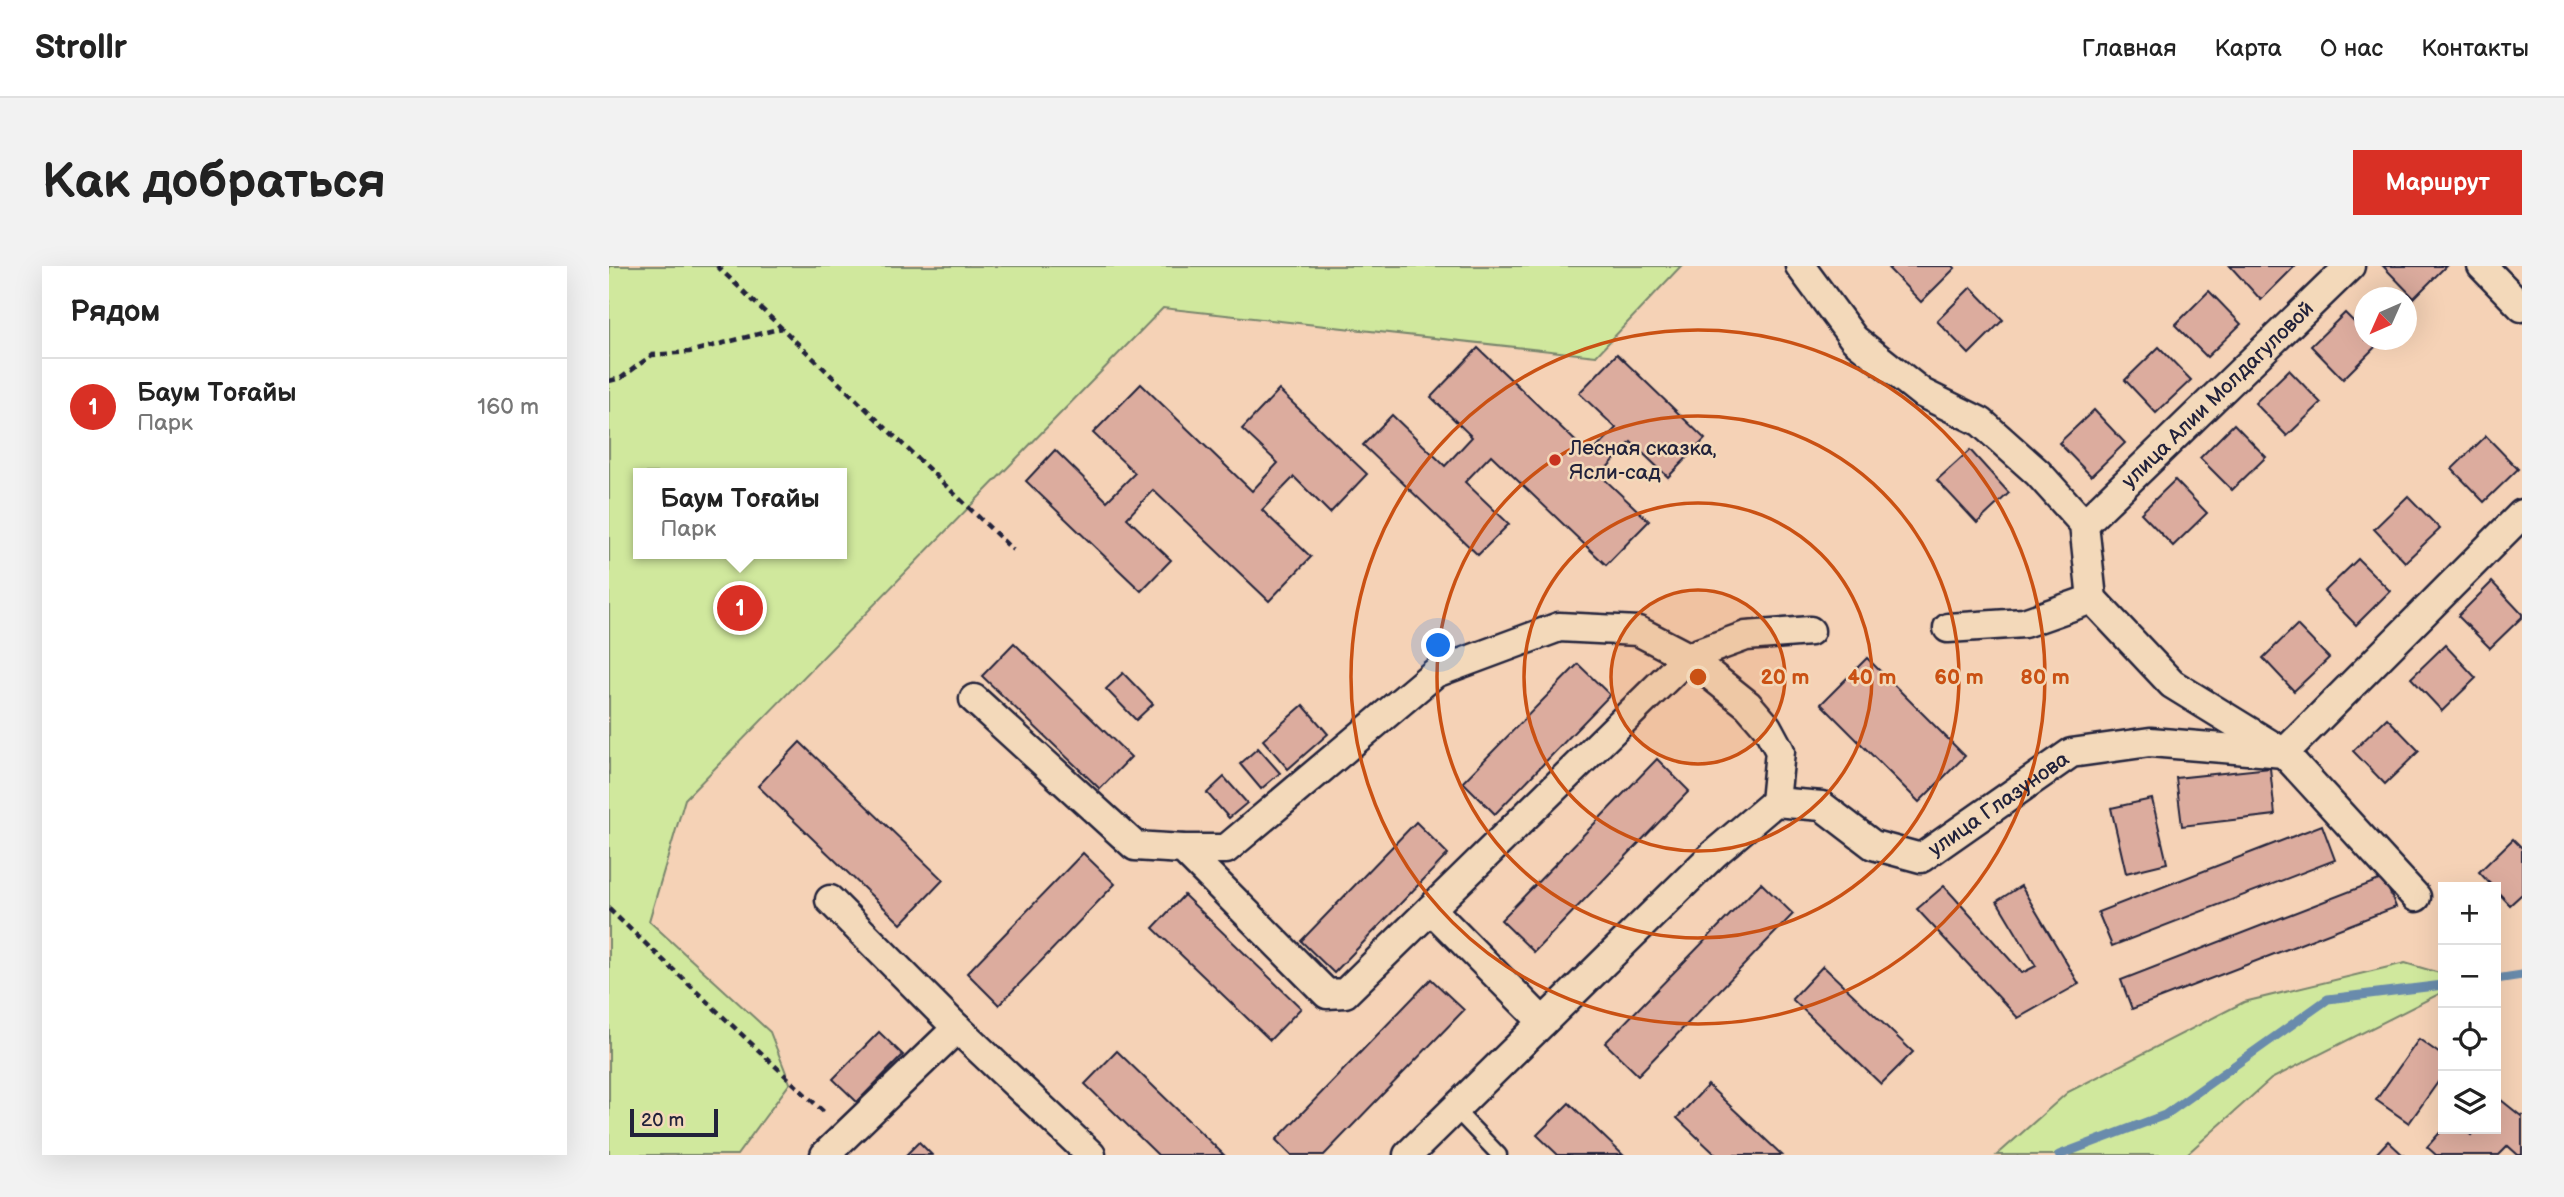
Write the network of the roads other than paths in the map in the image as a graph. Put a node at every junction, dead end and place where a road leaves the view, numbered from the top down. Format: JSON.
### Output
{"nodes":[{"id":1,"x":1800,"y":266,"type":"edge"},
{"id":2,"x":2350,"y":266,"type":"edge"},
{"id":3,"x":2482,"y":266,"type":"edge"},
{"id":4,"x":2522,"y":307,"type":"edge"},
{"id":5,"x":2522,"y":514,"type":"edge"},
{"id":6,"x":2084,"y":524,"type":"junction"},
{"id":7,"x":2092,"y":599,"type":"junction"},
{"id":8,"x":1948,"y":628,"type":"dead end"},
{"id":9,"x":1810,"y":631,"type":"dead end"},
{"id":10,"x":1688,"y":657,"type":"junction"},
{"id":11,"x":974,"y":699,"type":"dead end"},
{"id":12,"x":2284,"y":753,"type":"junction"},
{"id":13,"x":1775,"y":802,"type":"junction"},
{"id":14,"x":1183,"y":849,"type":"junction"},
{"id":15,"x":2416,"y":897,"type":"dead end"},
{"id":16,"x":829,"y":900,"type":"dead end"},
{"id":17,"x":1431,"y":909,"type":"junction"},
{"id":18,"x":1543,"y":1022,"type":"junction"},
{"id":19,"x":957,"y":1028,"type":"junction"},
{"id":20,"x":1455,"y":1109,"type":"junction"},
{"id":21,"x":1078,"y":1151,"type":"edge"},
{"id":22,"x":825,"y":1155,"type":"edge"},
{"id":23,"x":1408,"y":1155,"type":"edge"},
{"id":24,"x":1499,"y":1155,"type":"edge"}],
"edges":[{"from":1,"to":6,"type":"street"},
{"from":2,"to":6,"type":"street","name":"улица Алии Молдагуловой"},
{"from":3,"to":4,"type":"street"},
{"from":5,"to":12,"type":"street"},
{"from":6,"to":7,"type":"street"},
{"from":7,"to":8,"type":"street"},
{"from":7,"to":12,"type":"street"},
{"from":9,"to":10,"type":"street"},
{"from":10,"to":13,"type":"street"},
{"from":10,"to":14,"type":"street"},
{"from":10,"to":17,"type":"street"},
{"from":11,"to":14,"type":"street"},
{"from":12,"to":13,"type":"street","name":"улица Глазунова"},
{"from":12,"to":15,"type":"street"},
{"from":13,"to":18,"type":"street"},
{"from":14,"to":17,"type":"street"},
{"from":16,"to":19,"type":"street"},
{"from":17,"to":18,"type":"street"},
{"from":18,"to":20,"type":"street"},
{"from":19,"to":21,"type":"street"},
{"from":19,"to":22,"type":"street"},
{"from":20,"to":23,"type":"street"},
{"from":20,"to":24,"type":"lane"}]}
